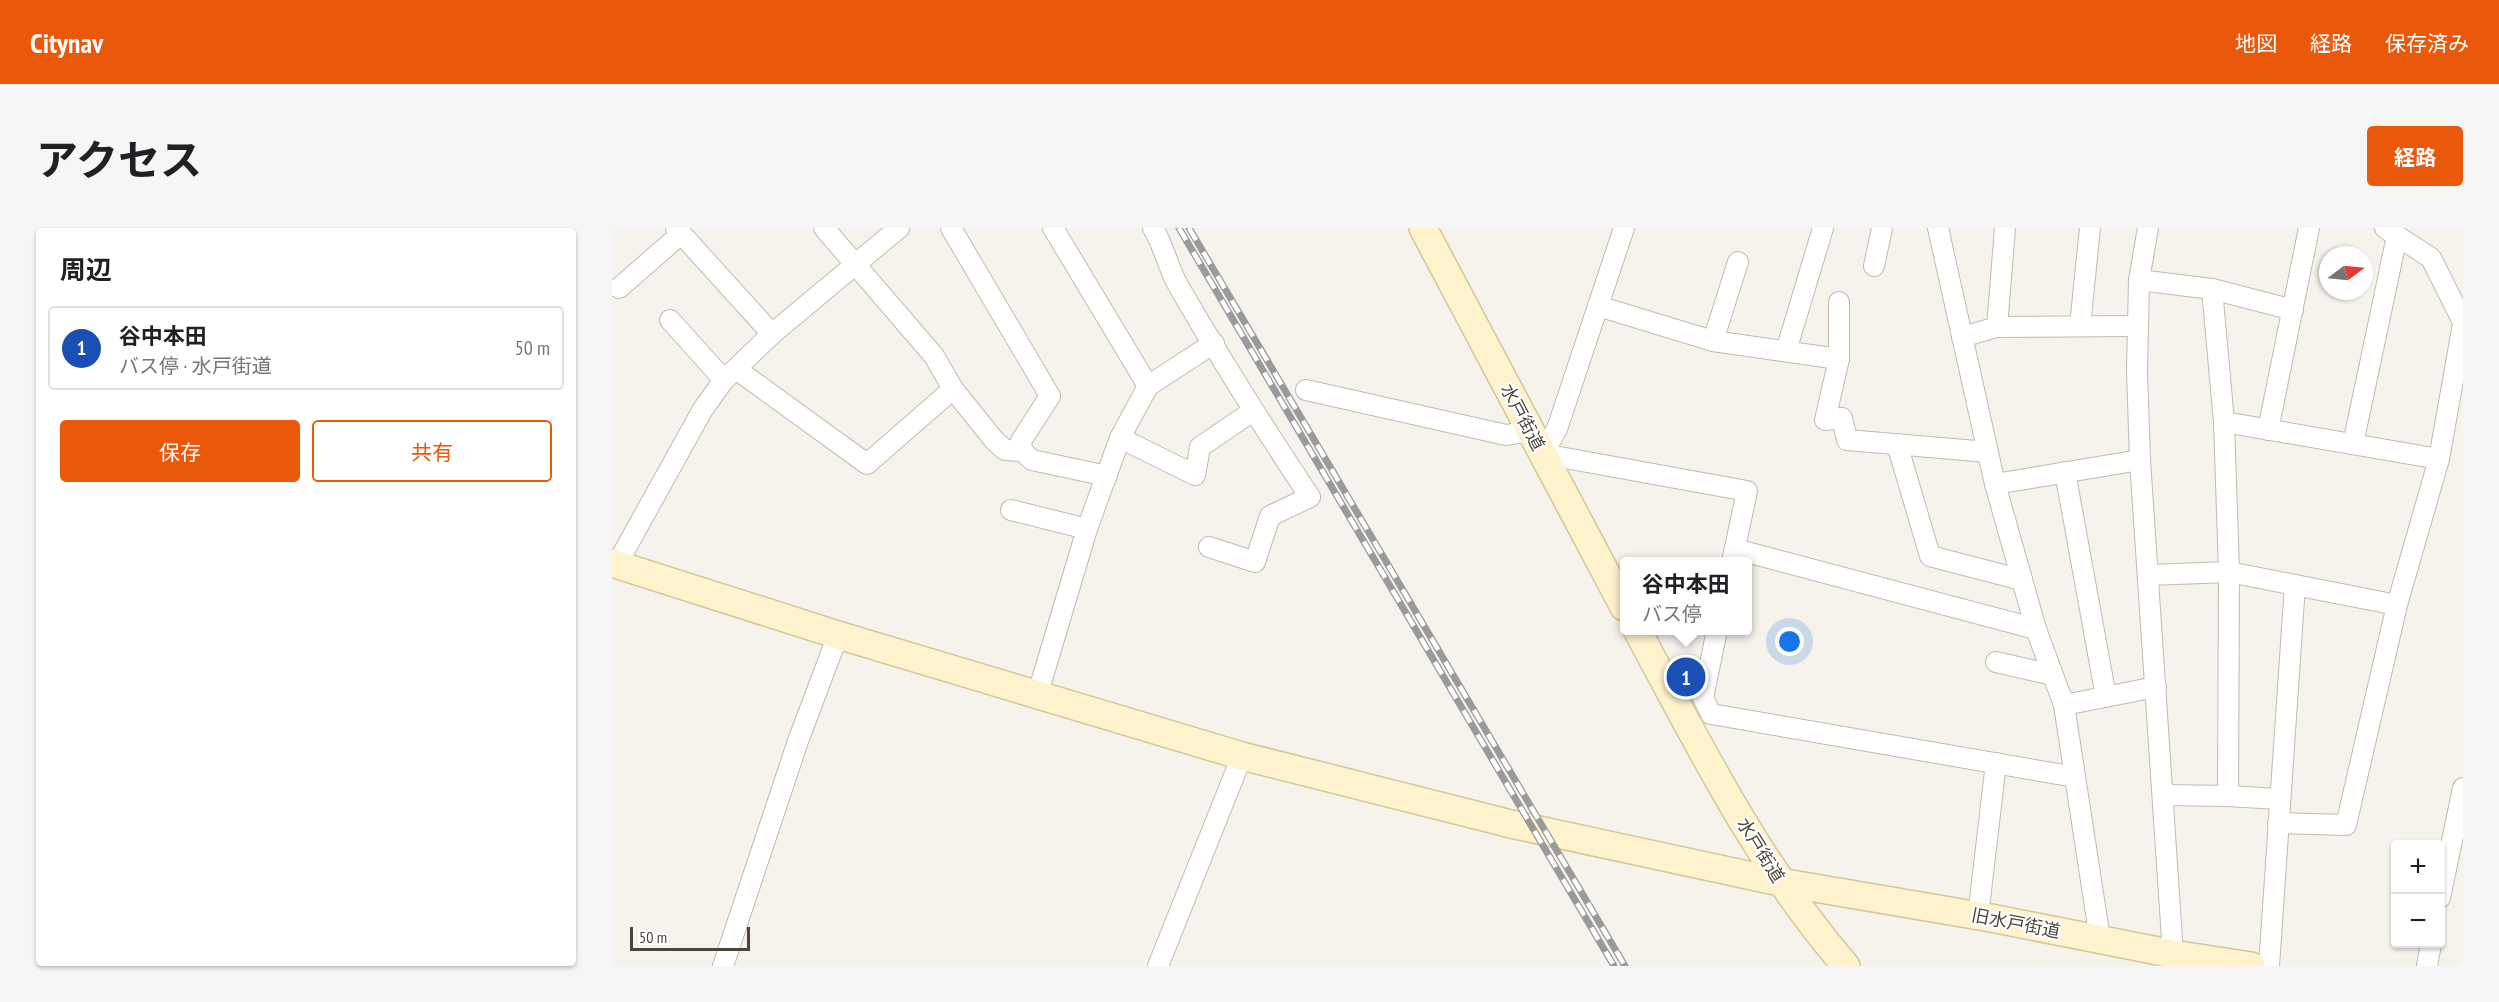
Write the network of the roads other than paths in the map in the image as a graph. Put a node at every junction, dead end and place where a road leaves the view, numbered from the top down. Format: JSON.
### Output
{"nodes":[{"id":1,"x":824,"y":228,"type":"edge"},
{"id":2,"x":899,"y":228,"type":"edge"},
{"id":3,"x":951,"y":228,"type":"edge"},
{"id":4,"x":1053,"y":228,"type":"edge"},
{"id":5,"x":1153,"y":228,"type":"edge"},
{"id":6,"x":1423,"y":228,"type":"edge"},
{"id":7,"x":1624,"y":228,"type":"edge"},
{"id":8,"x":1823,"y":228,"type":"edge"},
{"id":9,"x":1882,"y":228,"type":"edge"},
{"id":10,"x":1938,"y":228,"type":"edge"},
{"id":11,"x":2005,"y":228,"type":"edge"},
{"id":12,"x":2090,"y":228,"type":"edge"},
{"id":13,"x":2148,"y":228,"type":"edge"},
{"id":14,"x":2309,"y":228,"type":"edge"},
{"id":15,"x":678,"y":231,"type":"edge"},
{"id":16,"x":2391,"y":232,"type":"edge"},
{"id":17,"x":1738,"y":262,"type":"dead end"},
{"id":18,"x":854,"y":265,"type":"junction"},
{"id":19,"x":1874,"y":266,"type":"dead end"},
{"id":20,"x":2139,"y":280,"type":"junction"},
{"id":21,"x":620,"y":288,"type":"dead end"},
{"id":22,"x":2212,"y":289,"type":"junction"},
{"id":23,"x":1839,"y":302,"type":"dead end"},
{"id":24,"x":1598,"y":306,"type":"junction"},
{"id":25,"x":2293,"y":310,"type":"junction"},
{"id":26,"x":670,"y":320,"type":"dead end"},
{"id":27,"x":2463,"y":323,"type":"edge"},
{"id":28,"x":2080,"y":326,"type":"junction"},
{"id":29,"x":2138,"y":326,"type":"junction"},
{"id":30,"x":1997,"y":327,"type":"junction"},
{"id":31,"x":772,"y":334,"type":"junction"},
{"id":32,"x":1962,"y":337,"type":"junction"},
{"id":33,"x":1713,"y":341,"type":"junction"},
{"id":34,"x":1214,"y":343,"type":"junction"},
{"id":35,"x":1786,"y":351,"type":"junction"},
{"id":36,"x":1839,"y":359,"type":"junction"},
{"id":37,"x":730,"y":374,"type":"junction"},
{"id":38,"x":1148,"y":386,"type":"junction"},
{"id":39,"x":953,"y":389,"type":"junction"},
{"id":40,"x":1306,"y":390,"type":"dead end"},
{"id":41,"x":1253,"y":411,"type":"junction"},
{"id":42,"x":2224,"y":422,"type":"junction"},
{"id":43,"x":2268,"y":430,"type":"junction"},
{"id":44,"x":1120,"y":438,"type":"junction"},
{"id":45,"x":1536,"y":442,"type":"junction"},
{"id":46,"x":1898,"y":444,"type":"junction"},
{"id":47,"x":2353,"y":444,"type":"junction"},
{"id":48,"x":1022,"y":451,"type":"junction"},
{"id":49,"x":1988,"y":452,"type":"junction"},
{"id":50,"x":2439,"y":459,"type":"junction"},
{"id":51,"x":2140,"y":460,"type":"junction"},
{"id":52,"x":2065,"y":472,"type":"junction"},
{"id":53,"x":1107,"y":476,"type":"junction"},
{"id":54,"x":1995,"y":483,"type":"junction"},
{"id":55,"x":1011,"y":510,"type":"dead end"},
{"id":56,"x":1087,"y":529,"type":"junction"},
{"id":57,"x":1209,"y":547,"type":"dead end"},
{"id":58,"x":1734,"y":555,"type":"edge"},
{"id":59,"x":1752,"y":559,"type":"edge"},
{"id":60,"x":615,"y":564,"type":"edge"},
{"id":61,"x":2229,"y":572,"type":"junction"},
{"id":62,"x":2149,"y":575,"type":"junction"},
{"id":63,"x":2022,"y":580,"type":"junction"},
{"id":64,"x":2295,"y":585,"type":"junction"},
{"id":65,"x":1620,"y":600,"type":"edge"},
{"id":66,"x":2397,"y":605,"type":"junction"},
{"id":67,"x":2036,"y":629,"type":"junction"},
{"id":68,"x":838,"y":635,"type":"junction"},
{"id":69,"x":1641,"y":635,"type":"edge"},
{"id":70,"x":1716,"y":635,"type":"edge"},
{"id":71,"x":1996,"y":662,"type":"dead end"},
{"id":72,"x":2053,"y":675,"type":"junction"},
{"id":73,"x":2156,"y":687,"type":"junction"},
{"id":74,"x":1037,"y":696,"type":"junction"},
{"id":75,"x":2106,"y":697,"type":"junction"},
{"id":76,"x":2064,"y":705,"type":"junction"},
{"id":77,"x":1696,"y":713,"type":"junction"},
{"id":78,"x":1242,"y":756,"type":"junction"},
{"id":79,"x":1996,"y":764,"type":"junction"},
{"id":80,"x":2075,"y":777,"type":"junction"},
{"id":81,"x":2463,"y":788,"type":"edge"},
{"id":82,"x":2163,"y":795,"type":"junction"},
{"id":83,"x":2228,"y":796,"type":"junction"},
{"id":84,"x":2279,"y":799,"type":"junction"},
{"id":85,"x":2278,"y":823,"type":"junction"},
{"id":86,"x":1780,"y":882,"type":"junction"},
{"id":87,"x":2441,"y":894,"type":"edge"},
{"id":88,"x":1978,"y":916,"type":"junction"},
{"id":89,"x":2100,"y":939,"type":"junction"},
{"id":90,"x":2430,"y":948,"type":"edge"},
{"id":91,"x":2174,"y":954,"type":"junction"},
{"id":92,"x":723,"y":966,"type":"edge"},
{"id":93,"x":1158,"y":966,"type":"edge"},
{"id":94,"x":1846,"y":966,"type":"edge"},
{"id":95,"x":2251,"y":966,"type":"edge"},
{"id":96,"x":2269,"y":966,"type":"edge"},
{"id":97,"x":2427,"y":966,"type":"edge"}],
"edges":[{"from":1,"to":18,"type":"street"},
{"from":2,"to":18,"type":"street"},
{"from":3,"to":48,"type":"street"},
{"from":4,"to":38,"type":"street"},
{"from":5,"to":34,"type":"street"},
{"from":6,"to":45,"type":"street","name":"水戸街道"},
{"from":7,"to":24,"type":"street"},
{"from":8,"to":35,"type":"street"},
{"from":9,"to":19,"type":"street"},
{"from":10,"to":32,"type":"street"},
{"from":11,"to":30,"type":"street"},
{"from":12,"to":28,"type":"street"},
{"from":13,"to":20,"type":"street"},
{"from":14,"to":25,"type":"street"},
{"from":15,"to":21,"type":"street"},
{"from":15,"to":31,"type":"street"},
{"from":16,"to":27,"type":"street"},
{"from":16,"to":47,"type":"street"},
{"from":17,"to":33,"type":"street"},
{"from":18,"to":31,"type":"street"},
{"from":18,"to":39,"type":"street"},
{"from":20,"to":22,"type":"street"},
{"from":20,"to":29,"type":"street"},
{"from":22,"to":25,"type":"street"},
{"from":22,"to":42,"type":"street"},
{"from":23,"to":36,"type":"street"},
{"from":24,"to":33,"type":"street"},
{"from":24,"to":45,"type":"street"},
{"from":25,"to":43,"type":"street"},
{"from":26,"to":37,"type":"street"},
{"from":27,"to":50,"type":"street"},
{"from":28,"to":29,"type":"street"},
{"from":28,"to":30,"type":"street"},
{"from":29,"to":51,"type":"street"},
{"from":30,"to":32,"type":"street"},
{"from":31,"to":37,"type":"street"},
{"from":32,"to":49,"type":"street"},
{"from":33,"to":35,"type":"street"},
{"from":34,"to":38,"type":"street"},
{"from":34,"to":41,"type":"street"},
{"from":35,"to":36,"type":"street"},
{"from":36,"to":46,"type":"street"},
{"from":37,"to":39,"type":"street"},
{"from":37,"to":60,"type":"street"},
{"from":38,"to":44,"type":"street"},
{"from":39,"to":48,"type":"street"},
{"from":40,"to":45,"type":"street"},
{"from":41,"to":44,"type":"street"},
{"from":41,"to":57,"type":"street"},
{"from":42,"to":43,"type":"street"},
{"from":42,"to":61,"type":"street"},
{"from":43,"to":47,"type":"street"},
{"from":44,"to":53,"type":"street"},
{"from":45,"to":58,"type":"street"},
{"from":45,"to":65,"type":"street","name":"水戸街道"},
{"from":46,"to":49,"type":"street"},
{"from":46,"to":63,"type":"street"},
{"from":47,"to":50,"type":"street"},
{"from":48,"to":53,"type":"street"},
{"from":49,"to":54,"type":"street"},
{"from":50,"to":66,"type":"street"},
{"from":51,"to":52,"type":"street"},
{"from":51,"to":62,"type":"street"},
{"from":52,"to":54,"type":"street"},
{"from":52,"to":75,"type":"street"},
{"from":53,"to":56,"type":"street"},
{"from":54,"to":63,"type":"street"},
{"from":55,"to":56,"type":"street"},
{"from":56,"to":74,"type":"street"},
{"from":59,"to":67,"type":"street"},
{"from":60,"to":68,"type":"street","name":"旧水戸街道"},
{"from":61,"to":62,"type":"street"},
{"from":61,"to":64,"type":"street"},
{"from":61,"to":83,"type":"street"},
{"from":62,"to":73,"type":"street"},
{"from":63,"to":67,"type":"street"},
{"from":64,"to":66,"type":"street"},
{"from":64,"to":84,"type":"street"},
{"from":66,"to":85,"type":"street"},
{"from":67,"to":72,"type":"street"},
{"from":68,"to":74,"type":"street","name":"旧水戸街道"},
{"from":68,"to":92,"type":"street"},
{"from":69,"to":77,"type":"street","name":"水戸街道"},
{"from":70,"to":77,"type":"street"},
{"from":71,"to":72,"type":"street"},
{"from":72,"to":76,"type":"street"},
{"from":73,"to":75,"type":"street"},
{"from":73,"to":82,"type":"street"},
{"from":74,"to":78,"type":"street","name":"旧水戸街道"},
{"from":75,"to":76,"type":"street"},
{"from":76,"to":80,"type":"street"},
{"from":77,"to":79,"type":"street"},
{"from":77,"to":86,"type":"street","name":"水戸街道"},
{"from":78,"to":86,"type":"street","name":"旧水戸街道"},
{"from":78,"to":93,"type":"street"},
{"from":79,"to":80,"type":"street"},
{"from":79,"to":88,"type":"street"},
{"from":80,"to":89,"type":"street"},
{"from":81,"to":87,"type":"street"},
{"from":82,"to":83,"type":"street"},
{"from":82,"to":91,"type":"street"},
{"from":83,"to":84,"type":"street"},
{"from":84,"to":85,"type":"street"},
{"from":85,"to":96,"type":"street"},
{"from":86,"to":88,"type":"street","name":"旧水戸街道"},
{"from":86,"to":94,"type":"street","name":"水戸街道"},
{"from":88,"to":89,"type":"street","name":"旧水戸街道"},
{"from":89,"to":91,"type":"street","name":"旧水戸街道"},
{"from":90,"to":97,"type":"street"},
{"from":91,"to":95,"type":"street","name":"旧水戸街道"}]}
